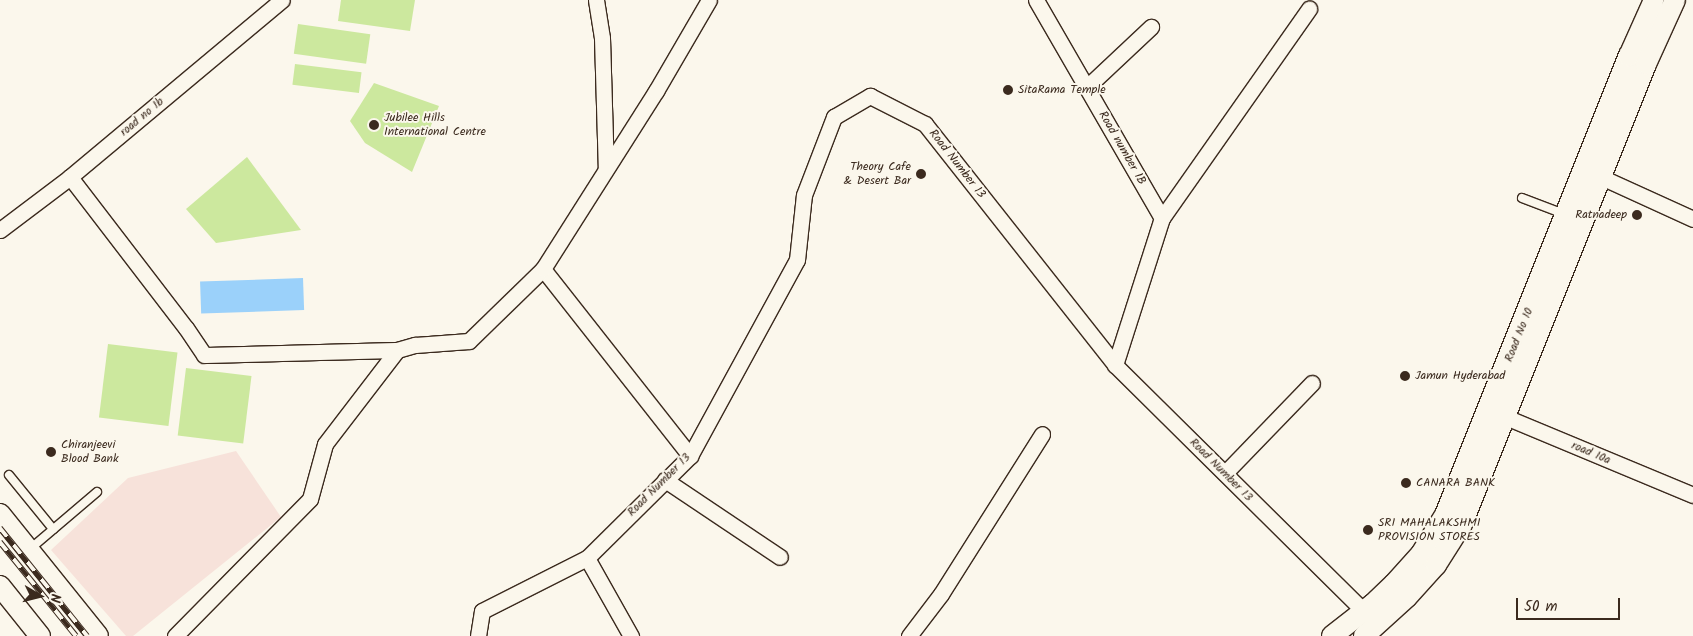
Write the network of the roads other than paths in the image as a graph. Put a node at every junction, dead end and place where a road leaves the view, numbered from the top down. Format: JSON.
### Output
{"nodes":[{"id":1,"x":282,"y":0,"type":"edge"},
{"id":2,"x":596,"y":0,"type":"edge"},
{"id":3,"x":709,"y":0,"type":"edge"},
{"id":4,"x":1036,"y":0,"type":"edge"},
{"id":5,"x":1654,"y":0,"type":"edge"},
{"id":6,"x":1675,"y":0,"type":"edge"},
{"id":7,"x":1309,"y":9,"type":"dead end"},
{"id":8,"x":1152,"y":27,"type":"dead end"},
{"id":9,"x":1087,"y":87,"type":"junction"},
{"id":10,"x":606,"y":169,"type":"junction"},
{"id":11,"x":70,"y":176,"type":"junction"},
{"id":12,"x":1601,"y":177,"type":"junction"},
{"id":13,"x":1522,"y":198,"type":"dead end"},
{"id":14,"x":1566,"y":215,"type":"junction"},
{"id":15,"x":1162,"y":218,"type":"junction"},
{"id":16,"x":1693,"y":219,"type":"edge"},
{"id":17,"x":0,"y":230,"type":"edge"},
{"id":18,"x":543,"y":269,"type":"junction"},
{"id":19,"x":397,"y":350,"type":"junction"},
{"id":20,"x":1115,"y":366,"type":"junction"},
{"id":21,"x":1312,"y":383,"type":"dead end"},
{"id":22,"x":1498,"y":414,"type":"junction"},
{"id":23,"x":1042,"y":434,"type":"dead end"},
{"id":24,"x":690,"y":456,"type":"junction"},
{"id":25,"x":1225,"y":473,"type":"junction"},
{"id":26,"x":9,"y":475,"type":"dead end"},
{"id":27,"x":666,"y":480,"type":"junction"},
{"id":28,"x":98,"y":492,"type":"dead end"},
{"id":29,"x":1693,"y":495,"type":"edge"},
{"id":30,"x":0,"y":514,"type":"edge"},
{"id":31,"x":53,"y":529,"type":"junction"},
{"id":32,"x":29,"y":550,"type":"junction"},
{"id":33,"x":780,"y":557,"type":"dead end"},
{"id":34,"x":587,"y":558,"type":"junction"},
{"id":35,"x":0,"y":586,"type":"edge"},
{"id":36,"x":1364,"y":611,"type":"junction"},
{"id":37,"x":1368,"y":635,"type":"edge"},
{"id":38,"x":40,"y":636,"type":"edge"},
{"id":39,"x":98,"y":636,"type":"edge"},
{"id":40,"x":175,"y":636,"type":"edge"},
{"id":41,"x":478,"y":636,"type":"edge"},
{"id":42,"x":631,"y":636,"type":"edge"},
{"id":43,"x":908,"y":636,"type":"edge"},
{"id":44,"x":1332,"y":636,"type":"edge"}],
"edges":[{"from":1,"to":11,"type":"street","name":"road no 1b"},
{"from":2,"to":10,"type":"street"},
{"from":3,"to":10,"type":"street"},
{"from":4,"to":9,"type":"street","name":"Road number 1B"},
{"from":5,"to":14,"type":"main road","name":"Road No 10"},
{"from":6,"to":12,"type":"main road","name":"Road No 10"},
{"from":7,"to":15,"type":"street"},
{"from":8,"to":9,"type":"street"},
{"from":9,"to":15,"type":"street","name":"Road number 1B"},
{"from":10,"to":18,"type":"street"},
{"from":11,"to":17,"type":"street","name":"road no 1b"},
{"from":11,"to":19,"type":"street"},
{"from":12,"to":16,"type":"street"},
{"from":12,"to":22,"type":"main road","name":"Road No 10"},
{"from":13,"to":14,"type":"lane"},
{"from":14,"to":22,"type":"main road","name":"Road No 10"},
{"from":15,"to":20,"type":"street"},
{"from":18,"to":19,"type":"street"},
{"from":18,"to":24,"type":"street"},
{"from":19,"to":40,"type":"street"},
{"from":20,"to":24,"type":"street","name":"Road Number 13"},
{"from":20,"to":25,"type":"street","name":"Road Number 13"},
{"from":21,"to":25,"type":"street"},
{"from":22,"to":29,"type":"street","name":"road 10a"},
{"from":22,"to":36,"type":"main road","name":"Road No 10"},
{"from":22,"to":37,"type":"main road","name":"Road No 10"},
{"from":23,"to":43,"type":"street"},
{"from":24,"to":27,"type":"street","name":"Road Number 13"},
{"from":25,"to":36,"type":"street","name":"Road Number 13"},
{"from":26,"to":31,"type":"lane"},
{"from":27,"to":33,"type":"street"},
{"from":27,"to":34,"type":"street","name":"Road Number 13"},
{"from":28,"to":31,"type":"lane"},
{"from":30,"to":32,"type":"main road"},
{"from":31,"to":32,"type":"lane"},
{"from":32,"to":39,"type":"main road"},
{"from":34,"to":41,"type":"street","name":"Road Number 13"},
{"from":34,"to":42,"type":"street"},
{"from":35,"to":38,"type":"main road"},
{"from":36,"to":44,"type":"main road","name":"Road No 10"}]}
